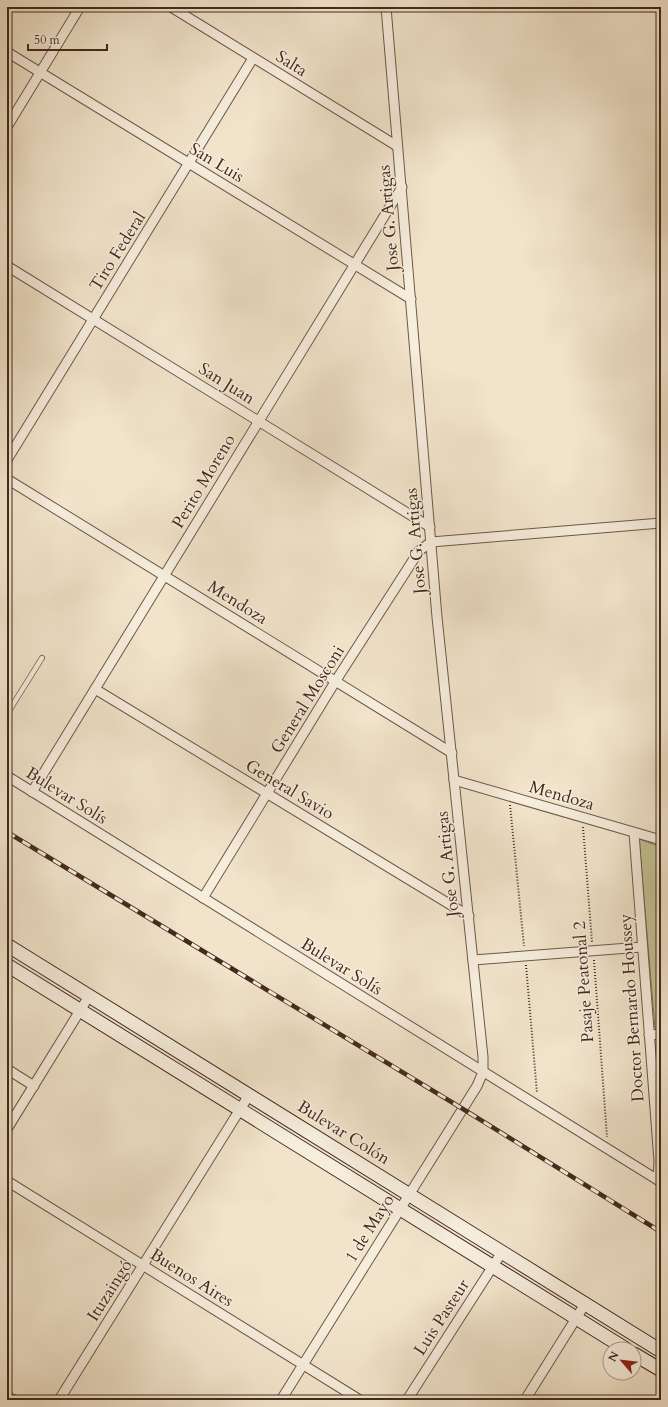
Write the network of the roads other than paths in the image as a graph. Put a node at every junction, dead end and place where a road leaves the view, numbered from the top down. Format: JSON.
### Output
{"nodes":[{"id":1,"x":80,"y":7,"type":"edge"},
{"id":2,"x":171,"y":7,"type":"edge"},
{"id":3,"x":386,"y":7,"type":"edge"},
{"id":4,"x":7,"y":52,"type":"edge"},
{"id":5,"x":253,"y":58,"type":"junction"},
{"id":6,"x":40,"y":73,"type":"junction"},
{"id":7,"x":7,"y":127,"type":"edge"},
{"id":8,"x":397,"y":146,"type":"junction"},
{"id":9,"x":190,"y":164,"type":"junction"},
{"id":10,"x":402,"y":186,"type":"junction"},
{"id":11,"x":354,"y":264,"type":"junction"},
{"id":12,"x":7,"y":266,"type":"edge"},
{"id":13,"x":411,"y":299,"type":"junction"},
{"id":14,"x":93,"y":319,"type":"junction"},
{"id":15,"x":258,"y":421,"type":"junction"},
{"id":16,"x":7,"y":460,"type":"edge"},
{"id":17,"x":7,"y":479,"type":"edge"},
{"id":18,"x":661,"y":523,"type":"edge"},
{"id":19,"x":430,"y":527,"type":"junction"},
{"id":20,"x":431,"y":542,"type":"junction"},
{"id":21,"x":164,"y":576,"type":"junction"},
{"id":22,"x":42,"y":658,"type":"dead end"},
{"id":23,"x":335,"y":682,"type":"junction"},
{"id":24,"x":95,"y":689,"type":"junction"},
{"id":25,"x":7,"y":714,"type":"edge"},
{"id":26,"x":452,"y":754,"type":"junction"},
{"id":27,"x":7,"y":776,"type":"edge"},
{"id":28,"x":454,"y":780,"type":"junction"},
{"id":29,"x":32,"y":792,"type":"junction"},
{"id":30,"x":267,"y":793,"type":"junction"},
{"id":31,"x":634,"y":833,"type":"junction"},
{"id":32,"x":661,"y":840,"type":"edge"},
{"id":33,"x":203,"y":898,"type":"junction"},
{"id":34,"x":469,"y":916,"type":"junction"},
{"id":35,"x":7,"y":945,"type":"edge"},
{"id":36,"x":642,"y":948,"type":"junction"},
{"id":37,"x":473,"y":960,"type":"junction"},
{"id":38,"x":7,"y":965,"type":"edge"},
{"id":39,"x":89,"y":996,"type":"junction"},
{"id":40,"x":79,"y":1010,"type":"junction"},
{"id":41,"x":661,"y":1034,"type":"edge"},
{"id":42,"x":649,"y":1035,"type":"junction"},
{"id":43,"x":7,"y":1069,"type":"edge"},
{"id":44,"x":483,"y":1072,"type":"junction"},
{"id":45,"x":34,"y":1086,"type":"junction"},
{"id":46,"x":249,"y":1095,"type":"junction"},
{"id":47,"x":240,"y":1110,"type":"junction"},
{"id":48,"x":7,"y":1129,"type":"edge"},
{"id":49,"x":7,"y":1181,"type":"edge"},
{"id":50,"x":659,"y":1181,"type":"edge"},
{"id":51,"x":409,"y":1194,"type":"junction"},
{"id":52,"x":399,"y":1208,"type":"junction"},
{"id":53,"x":502,"y":1252,"type":"junction"},
{"id":54,"x":143,"y":1265,"type":"junction"},
{"id":55,"x":492,"y":1266,"type":"junction"},
{"id":56,"x":585,"y":1304,"type":"junction"},
{"id":57,"x":576,"y":1318,"type":"junction"},
{"id":58,"x":613,"y":1341,"type":"edge"},
{"id":59,"x":661,"y":1351,"type":"edge"},
{"id":60,"x":642,"y":1359,"type":"edge"},
{"id":61,"x":303,"y":1364,"type":"junction"},
{"id":62,"x":661,"y":1370,"type":"edge"},
{"id":63,"x":7,"y":1396,"type":"edge"},
{"id":64,"x":14,"y":1400,"type":"edge"},
{"id":65,"x":59,"y":1400,"type":"edge"},
{"id":66,"x":281,"y":1400,"type":"edge"},
{"id":67,"x":360,"y":1400,"type":"edge"},
{"id":68,"x":406,"y":1400,"type":"edge"},
{"id":69,"x":525,"y":1400,"type":"edge"}],
"edges":[{"from":1,"to":6,"type":"street"},
{"from":2,"to":5,"type":"street","name":"Salta"},
{"from":3,"to":8,"type":"street","name":"Jose G. Artigas"},
{"from":4,"to":6,"type":"street","name":"San Luis"},
{"from":5,"to":8,"type":"street","name":"Salta"},
{"from":5,"to":9,"type":"street","name":"Tiro Federal"},
{"from":6,"to":7,"type":"street"},
{"from":6,"to":9,"type":"street","name":"San Luis"},
{"from":8,"to":10,"type":"street","name":"Jose G. Artigas"},
{"from":9,"to":11,"type":"street","name":"San Luis"},
{"from":9,"to":14,"type":"street","name":"Tiro Federal"},
{"from":10,"to":11,"type":"street","name":"Perito Moreno"},
{"from":10,"to":13,"type":"street","name":"Jose G. Artigas"},
{"from":11,"to":13,"type":"street","name":"San Luis"},
{"from":11,"to":15,"type":"street","name":"Perito Moreno"},
{"from":12,"to":14,"type":"street","name":"San Juan"},
{"from":13,"to":19,"type":"street","name":"Jose G. Artigas"},
{"from":14,"to":15,"type":"street","name":"San Juan"},
{"from":14,"to":16,"type":"street","name":"Tiro Federal"},
{"from":15,"to":19,"type":"street","name":"San Juan"},
{"from":15,"to":21,"type":"street","name":"Perito Moreno"},
{"from":17,"to":21,"type":"street","name":"Mendoza"},
{"from":18,"to":20,"type":"street"},
{"from":19,"to":20,"type":"street","name":"Jose G. Artigas"},
{"from":20,"to":23,"type":"street","name":"General Mosconi"},
{"from":20,"to":26,"type":"street","name":"Jose G. Artigas"},
{"from":21,"to":23,"type":"street","name":"Mendoza"},
{"from":21,"to":24,"type":"street","name":"Perito Moreno"},
{"from":22,"to":25,"type":"lane"},
{"from":23,"to":26,"type":"street","name":"Mendoza"},
{"from":23,"to":30,"type":"street","name":"General Mosconi"},
{"from":24,"to":29,"type":"street","name":"Perito Moreno"},
{"from":24,"to":30,"type":"street","name":"General Savio"},
{"from":26,"to":28,"type":"street","name":"Jose G. Artigas"},
{"from":27,"to":29,"type":"street","name":"Bulevar Solís"},
{"from":28,"to":31,"type":"street","name":"Mendoza"},
{"from":28,"to":34,"type":"street","name":"Jose G. Artigas"},
{"from":29,"to":33,"type":"street","name":"Bulevar Solís"},
{"from":30,"to":33,"type":"street","name":"General Mosconi"},
{"from":30,"to":34,"type":"street","name":"General Savio"},
{"from":31,"to":32,"type":"street","name":"Mendoza"},
{"from":31,"to":36,"type":"street","name":"Doctor Bernardo Houssey"},
{"from":33,"to":44,"type":"street","name":"Bulevar Solís"},
{"from":34,"to":37,"type":"street","name":"Jose G. Artigas"},
{"from":35,"to":39,"type":"main road","name":"Bulevar Colón"},
{"from":36,"to":37,"type":"street"},
{"from":36,"to":42,"type":"street","name":"Doctor Bernardo Houssey"},
{"from":37,"to":44,"type":"street","name":"Jose G. Artigas"},
{"from":38,"to":40,"type":"main road","name":"Bulevar Colón"},
{"from":39,"to":40,"type":"street"},
{"from":39,"to":46,"type":"main road","name":"Bulevar Colón"},
{"from":40,"to":45,"type":"street"},
{"from":40,"to":47,"type":"main road","name":"Bulevar Colón"},
{"from":41,"to":42,"type":"street"},
{"from":42,"to":50,"type":"street","name":"Doctor Bernardo Houssey"},
{"from":43,"to":45,"type":"street"},
{"from":44,"to":50,"type":"street","name":"Bulevar Solís"},
{"from":44,"to":51,"type":"street","name":"1 de Mayo"},
{"from":45,"to":48,"type":"street"},
{"from":46,"to":47,"type":"street","name":"Ituzaingó"},
{"from":46,"to":51,"type":"main road","name":"Bulevar Colón"},
{"from":47,"to":52,"type":"main road","name":"Bulevar Colón"},
{"from":47,"to":54,"type":"street","name":"Ituzaingó"},
{"from":49,"to":54,"type":"street","name":"Buenos Aires"},
{"from":51,"to":52,"type":"street","name":"1 de Mayo"},
{"from":51,"to":53,"type":"main road","name":"Bulevar Colón"},
{"from":52,"to":55,"type":"main road","name":"Bulevar Colón"},
{"from":52,"to":61,"type":"street","name":"1 de Mayo"},
{"from":53,"to":55,"type":"street","name":"Luis Pasteur"},
{"from":53,"to":56,"type":"main road","name":"Bulevar Colón"},
{"from":54,"to":61,"type":"street","name":"Buenos Aires"},
{"from":54,"to":65,"type":"street","name":"Ituzaingó"},
{"from":55,"to":57,"type":"main road","name":"Bulevar Colón"},
{"from":55,"to":68,"type":"street","name":"Luis Pasteur"},
{"from":56,"to":57,"type":"street"},
{"from":56,"to":59,"type":"main road","name":"Bulevar Colón"},
{"from":57,"to":58,"type":"main road","name":"Bulevar Colón"},
{"from":57,"to":69,"type":"street"},
{"from":60,"to":62,"type":"main road"},
{"from":61,"to":66,"type":"street","name":"1 de Mayo"},
{"from":61,"to":67,"type":"street","name":"Buenos Aires"},
{"from":63,"to":64,"type":"street"}]}
